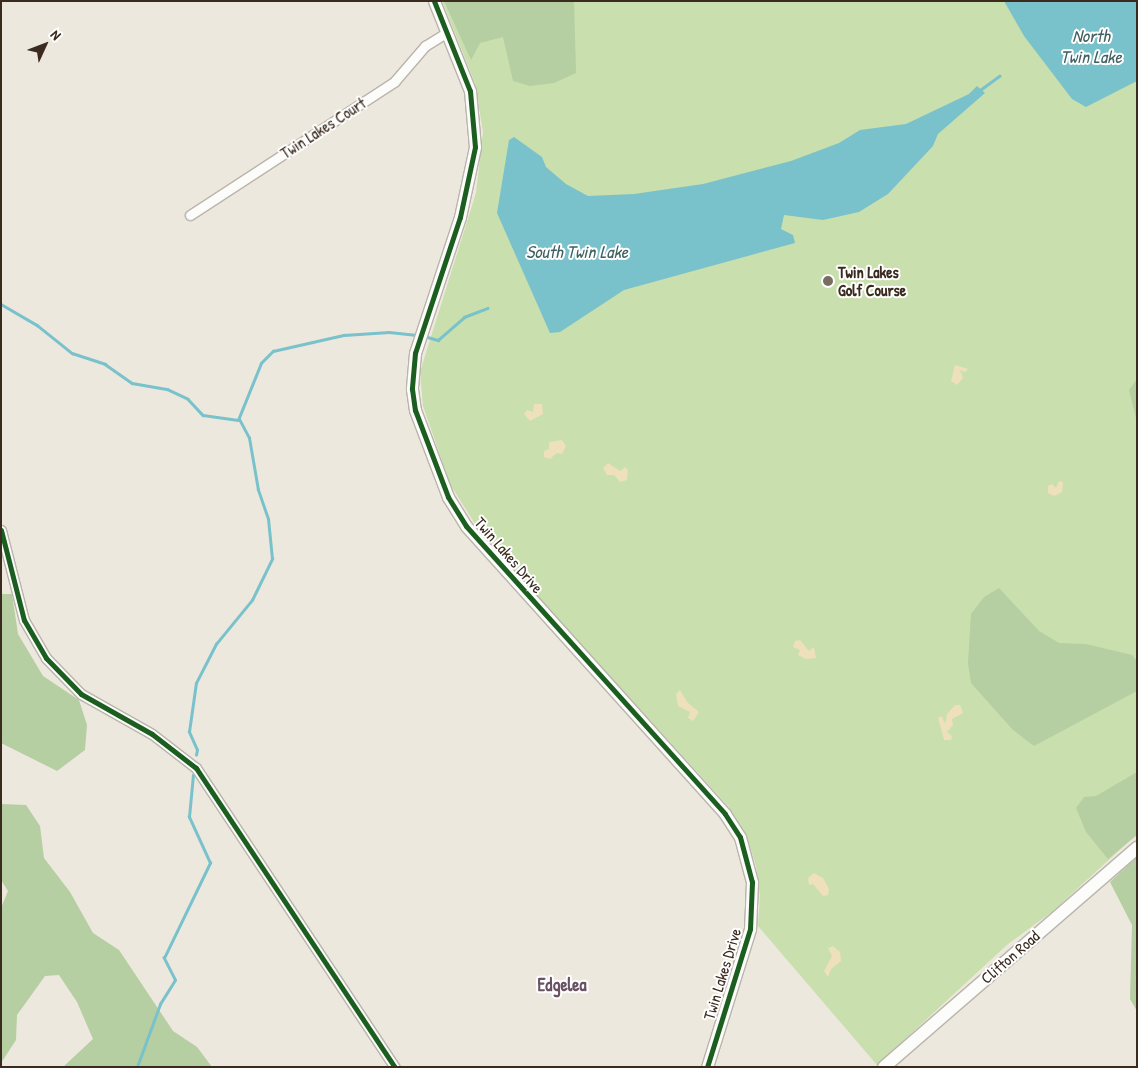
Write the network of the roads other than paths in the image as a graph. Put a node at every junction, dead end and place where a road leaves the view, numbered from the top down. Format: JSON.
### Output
{"nodes":[{"id":1,"x":434,"y":1,"type":"edge"},
{"id":2,"x":447,"y":32,"type":"junction"},
{"id":3,"x":190,"y":216,"type":"dead end"},
{"id":4,"x":1,"y":530,"type":"edge"},
{"id":5,"x":1137,"y":848,"type":"edge"},
{"id":6,"x":395,"y":1067,"type":"edge"},
{"id":7,"x":707,"y":1067,"type":"edge"},
{"id":8,"x":884,"y":1067,"type":"edge"}],
"edges":[{"from":1,"to":2,"type":"street","name":"Twin Lakes Drive"},
{"from":2,"to":3,"type":"street","name":"Twin Lakes Court"},
{"from":2,"to":7,"type":"street","name":"Twin Lakes Drive"},
{"from":4,"to":6,"type":"street"},
{"from":5,"to":8,"type":"main road","name":"Clifton Road"}]}
